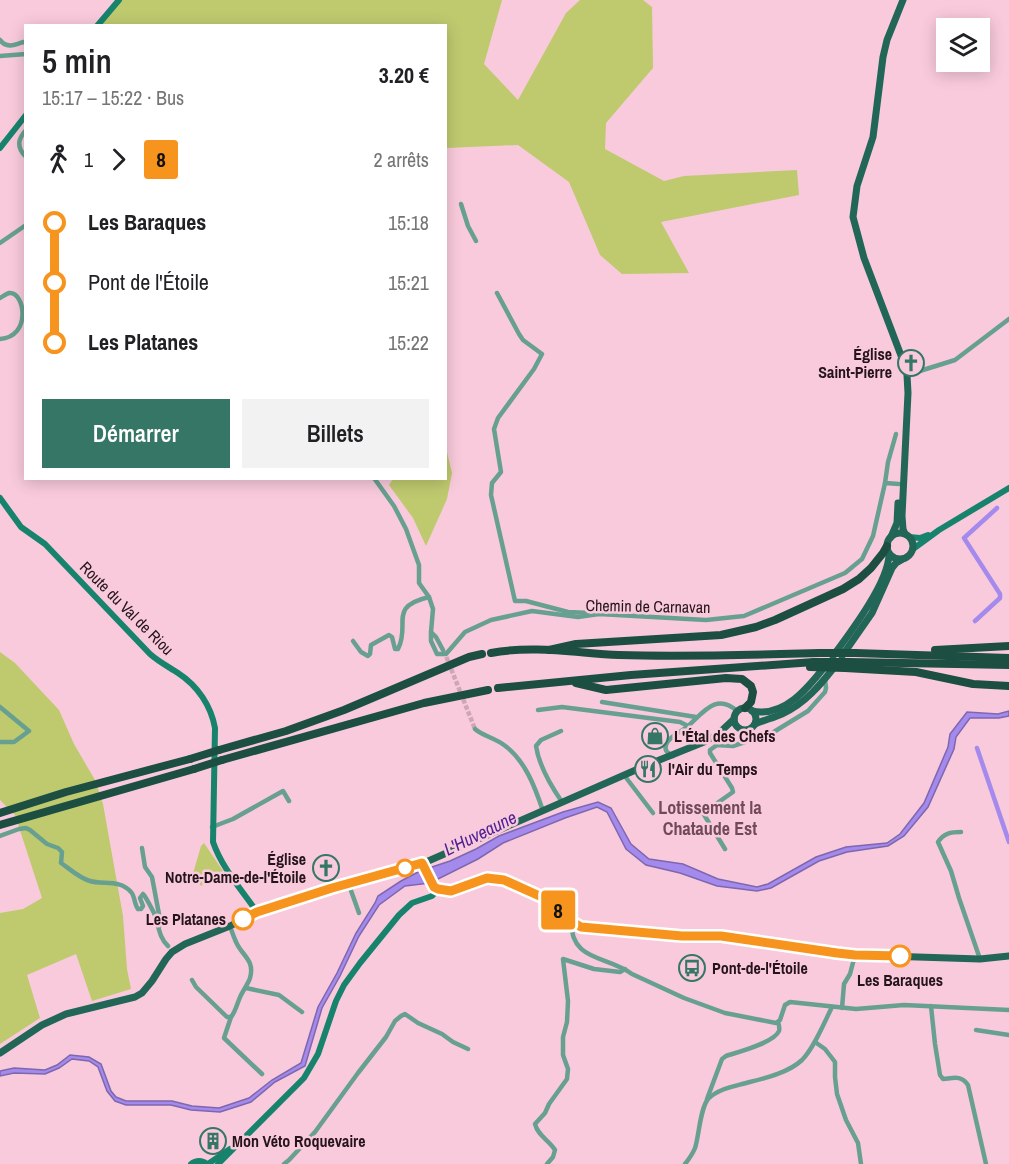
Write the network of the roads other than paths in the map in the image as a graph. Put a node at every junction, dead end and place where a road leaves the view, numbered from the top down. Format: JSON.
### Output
{"nodes":[{"id":1,"x":119,"y":0,"type":"edge"},
{"id":2,"x":903,"y":0,"type":"edge"},
{"id":3,"x":99,"y":24,"type":"edge"},
{"id":4,"x":0,"y":40,"type":"edge"},
{"id":5,"x":24,"y":42,"type":"edge"},
{"id":6,"x":24,"y":54,"type":"edge"},
{"id":7,"x":0,"y":56,"type":"edge"},
{"id":8,"x":24,"y":118,"type":"edge"},
{"id":9,"x":24,"y":132,"type":"edge"},
{"id":10,"x":0,"y":148,"type":"edge"},
{"id":11,"x":24,"y":154,"type":"edge"},
{"id":12,"x":461,"y":204,"type":"dead end"},
{"id":13,"x":24,"y":226,"type":"edge"},
{"id":14,"x":476,"y":242,"type":"dead end"},
{"id":15,"x":0,"y":243,"type":"edge"},
{"id":16,"x":497,"y":293,"type":"dead end"},
{"id":17,"x":0,"y":298,"type":"edge"},
{"id":18,"x":1009,"y":319,"type":"edge"},
{"id":19,"x":0,"y":339,"type":"edge"},
{"id":20,"x":907,"y":375,"type":"junction"},
{"id":21,"x":896,"y":435,"type":"dead end"},
{"id":22,"x":906,"y":438,"type":"junction"},
{"id":23,"x":375,"y":480,"type":"edge"},
{"id":24,"x":885,"y":483,"type":"junction"},
{"id":25,"x":899,"y":484,"type":"junction"},
{"id":26,"x":1009,"y":488,"type":"edge"},
{"id":27,"x":0,"y":498,"type":"edge"},
{"id":28,"x":939,"y":530,"type":"junction"},
{"id":29,"x":907,"y":535,"type":"junction"},
{"id":30,"x":891,"y":537,"type":"junction"},
{"id":31,"x":913,"y":549,"type":"junction"},
{"id":32,"x":888,"y":551,"type":"junction"},
{"id":33,"x":903,"y":559,"type":"junction"},
{"id":34,"x":429,"y":597,"type":"junction"},
{"id":35,"x":599,"y":614,"type":"junction"},
{"id":36,"x":431,"y":632,"type":"junction"},
{"id":37,"x":353,"y":641,"type":"dead end"},
{"id":38,"x":1009,"y":646,"type":"edge"},
{"id":39,"x":443,"y":650,"type":"tunnel mouth"},
{"id":40,"x":549,"y":650,"type":"junction"},
{"id":41,"x":881,"y":653,"type":"junction"},
{"id":42,"x":1009,"y":658,"type":"edge"},
{"id":43,"x":847,"y":665,"type":"junction"},
{"id":44,"x":1009,"y":665,"type":"edge"},
{"id":45,"x":825,"y":679,"type":"junction"},
{"id":46,"x":567,"y":681,"type":"junction"},
{"id":47,"x":1009,"y":686,"type":"edge"},
{"id":48,"x":602,"y":702,"type":"dead end"},
{"id":49,"x":0,"y":707,"type":"edge"},
{"id":50,"x":538,"y":710,"type":"dead end"},
{"id":51,"x":742,"y":712,"type":"junction"},
{"id":52,"x":696,"y":717,"type":"junction"},
{"id":53,"x":755,"y":724,"type":"junction"},
{"id":54,"x":688,"y":726,"type":"junction"},
{"id":55,"x":739,"y":728,"type":"junction"},
{"id":56,"x":475,"y":729,"type":"tunnel mouth"},
{"id":57,"x":748,"y":730,"type":"junction"},
{"id":58,"x":561,"y":731,"type":"dead end"},
{"id":59,"x":717,"y":735,"type":"junction"},
{"id":60,"x":751,"y":740,"type":"junction"},
{"id":61,"x":0,"y":742,"type":"edge"},
{"id":62,"x":670,"y":757,"type":"junction"},
{"id":63,"x":624,"y":775,"type":"junction"},
{"id":64,"x":289,"y":801,"type":"dead end"},
{"id":65,"x":562,"y":802,"type":"junction"},
{"id":66,"x":698,"y":805,"type":"dead end"},
{"id":67,"x":543,"y":811,"type":"junction"},
{"id":68,"x":0,"y":813,"type":"edge"},
{"id":69,"x":653,"y":813,"type":"dead end"},
{"id":70,"x":703,"y":813,"type":"junction"},
{"id":71,"x":213,"y":820,"type":"junction"},
{"id":72,"x":224,"y":823,"type":"junction"},
{"id":73,"x":0,"y":825,"type":"edge"},
{"id":74,"x":212,"y":827,"type":"junction"},
{"id":75,"x":962,"y":832,"type":"dead end"},
{"id":76,"x":0,"y":836,"type":"edge"},
{"id":77,"x":142,"y":848,"type":"dead end"},
{"id":78,"x":725,"y":849,"type":"dead end"},
{"id":79,"x":423,"y":865,"type":"junction"},
{"id":80,"x":349,"y":884,"type":"junction"},
{"id":81,"x":436,"y":888,"type":"junction"},
{"id":82,"x":257,"y":912,"type":"junction"},
{"id":83,"x":359,"y":913,"type":"dead end"},
{"id":84,"x":571,"y":921,"type":"junction"},
{"id":85,"x":230,"y":926,"type":"junction"},
{"id":86,"x":171,"y":949,"type":"junction"},
{"id":87,"x":855,"y":955,"type":"junction"},
{"id":88,"x":1009,"y":956,"type":"edge"},
{"id":89,"x":980,"y":958,"type":"junction"},
{"id":90,"x":625,"y":969,"type":"junction"},
{"id":91,"x":192,"y":980,"type":"dead end"},
{"id":92,"x":246,"y":988,"type":"junction"},
{"id":93,"x":931,"y":1006,"type":"junction"},
{"id":94,"x":832,"y":1007,"type":"junction"},
{"id":95,"x":842,"y":1008,"type":"junction"},
{"id":96,"x":1009,"y":1010,"type":"edge"},
{"id":97,"x":302,"y":1012,"type":"dead end"},
{"id":98,"x":231,"y":1017,"type":"junction"},
{"id":99,"x":778,"y":1022,"type":"junction"},
{"id":100,"x":976,"y":1030,"type":"dead end"},
{"id":101,"x":1009,"y":1035,"type":"edge"},
{"id":102,"x":814,"y":1042,"type":"junction"},
{"id":103,"x":468,"y":1049,"type":"dead end"},
{"id":104,"x":0,"y":1053,"type":"edge"},
{"id":105,"x":262,"y":1074,"type":"dead end"},
{"id":106,"x":707,"y":1100,"type":"junction"},
{"id":107,"x":236,"y":1145,"type":"junction"},
{"id":108,"x":192,"y":1164,"type":"edge"},
{"id":109,"x":208,"y":1164,"type":"edge"},
{"id":110,"x":218,"y":1164,"type":"edge"},
{"id":111,"x":284,"y":1164,"type":"edge"},
{"id":112,"x":547,"y":1164,"type":"edge"},
{"id":113,"x":685,"y":1164,"type":"edge"},
{"id":114,"x":861,"y":1164,"type":"edge"},
{"id":115,"x":986,"y":1164,"type":"edge"}],
"edges":[{"from":1,"to":3,"type":"street"},
{"from":2,"to":20,"type":"main road"},
{"from":4,"to":5,"type":"street"},
{"from":6,"to":7,"type":"street"},
{"from":8,"to":10,"type":"street"},
{"from":9,"to":11,"type":"street"},
{"from":12,"to":14,"type":"street"},
{"from":13,"to":15,"type":"street"},
{"from":16,"to":35,"type":"street"},
{"from":17,"to":19,"type":"street"},
{"from":18,"to":20,"type":"street"},
{"from":20,"to":22,"type":"main road"},
{"from":21,"to":24,"type":"street","name":"Chemin de Carnavan"},
{"from":22,"to":25,"type":"main road"},
{"from":22,"to":29,"type":"main road"},
{"from":23,"to":34,"type":"street"},
{"from":24,"to":25,"type":"street"},
{"from":24,"to":35,"type":"street","name":"Chemin de Carnavan"},
{"from":25,"to":30,"type":"main road"},
{"from":26,"to":28,"type":"street"},
{"from":27,"to":71,"type":"street","name":"Route du Val de Riou"},
{"from":28,"to":29,"type":"street"},
{"from":28,"to":31,"type":"street"},
{"from":29,"to":30,"type":"main road"},
{"from":29,"to":31,"type":"main road"},
{"from":30,"to":32,"type":"main road"},
{"from":31,"to":33,"type":"main road"},
{"from":32,"to":33,"type":"main road"},
{"from":32,"to":40,"type":"highway"},
{"from":32,"to":51,"type":"main road"},
{"from":33,"to":45,"type":"main road"},
{"from":34,"to":36,"type":"street"},
{"from":34,"to":37,"type":"street"},
{"from":35,"to":36,"type":"street","name":"Chemin de Carnavan"},
{"from":36,"to":39,"type":"street"},
{"from":38,"to":41,"type":"highway"},
{"from":40,"to":41,"type":"highway","bridge":true},
{"from":40,"to":68,"type":"highway","bridge":true},
{"from":41,"to":42,"type":"highway"},
{"from":43,"to":44,"type":"highway"},
{"from":43,"to":46,"type":"highway","bridge":true},
{"from":43,"to":47,"type":"highway"},
{"from":45,"to":53,"type":"main road"},
{"from":45,"to":60,"type":"street"},
{"from":46,"to":51,"type":"highway"},
{"from":46,"to":73,"type":"highway","bridge":true},
{"from":48,"to":52,"type":"street"},
{"from":49,"to":61,"type":"street"},
{"from":50,"to":54,"type":"street"},
{"from":51,"to":52,"type":"street"},
{"from":51,"to":53,"type":"main road"},
{"from":51,"to":55,"type":"main road"},
{"from":51,"to":59,"type":"main road"},
{"from":52,"to":54,"type":"street"},
{"from":53,"to":57,"type":"main road"},
{"from":54,"to":62,"type":"street"},
{"from":55,"to":57,"type":"main road"},
{"from":55,"to":59,"type":"main road"},
{"from":56,"to":67,"type":"street"},
{"from":57,"to":60,"type":"street"},
{"from":58,"to":65,"type":"street"},
{"from":59,"to":62,"type":"main road"},
{"from":60,"to":70,"type":"street"},
{"from":62,"to":63,"type":"main road"},
{"from":63,"to":65,"type":"main road"},
{"from":63,"to":69,"type":"street"},
{"from":64,"to":72,"type":"street"},
{"from":65,"to":67,"type":"main road"},
{"from":66,"to":70,"type":"street"},
{"from":67,"to":79,"type":"main road"},
{"from":70,"to":78,"type":"street"},
{"from":71,"to":72,"type":"street"},
{"from":71,"to":74,"type":"street","name":"Route du Val de Riou"},
{"from":72,"to":74,"type":"street"},
{"from":74,"to":82,"type":"street","name":"Route du Val de Riou"},
{"from":75,"to":89,"type":"street"},
{"from":76,"to":86,"type":"street"},
{"from":77,"to":86,"type":"street"},
{"from":79,"to":80,"type":"main road"},
{"from":79,"to":81,"type":"main road"},
{"from":80,"to":82,"type":"main road"},
{"from":80,"to":83,"type":"street"},
{"from":81,"to":84,"type":"main road"},
{"from":81,"to":107,"type":"street"},
{"from":82,"to":85,"type":"main road"},
{"from":84,"to":87,"type":"main road"},
{"from":84,"to":90,"type":"street"},
{"from":85,"to":86,"type":"main road"},
{"from":85,"to":92,"type":"street"},
{"from":86,"to":104,"type":"main road"},
{"from":87,"to":89,"type":"main road"},
{"from":87,"to":95,"type":"street"},
{"from":88,"to":89,"type":"main road"},
{"from":90,"to":99,"type":"street"},
{"from":90,"to":112,"type":"street"},
{"from":91,"to":98,"type":"street"},
{"from":92,"to":97,"type":"street"},
{"from":92,"to":98,"type":"street"},
{"from":93,"to":95,"type":"street"},
{"from":93,"to":96,"type":"street"},
{"from":93,"to":115,"type":"street"},
{"from":94,"to":95,"type":"street"},
{"from":94,"to":99,"type":"street"},
{"from":94,"to":102,"type":"street"},
{"from":98,"to":105,"type":"street"},
{"from":99,"to":106,"type":"street"},
{"from":100,"to":101,"type":"street"},
{"from":102,"to":106,"type":"street"},
{"from":102,"to":114,"type":"street"},
{"from":103,"to":111,"type":"street"},
{"from":106,"to":113,"type":"street"},
{"from":107,"to":109,"type":"street"},
{"from":107,"to":110,"type":"street"},
{"from":108,"to":109,"type":"street"}]}
